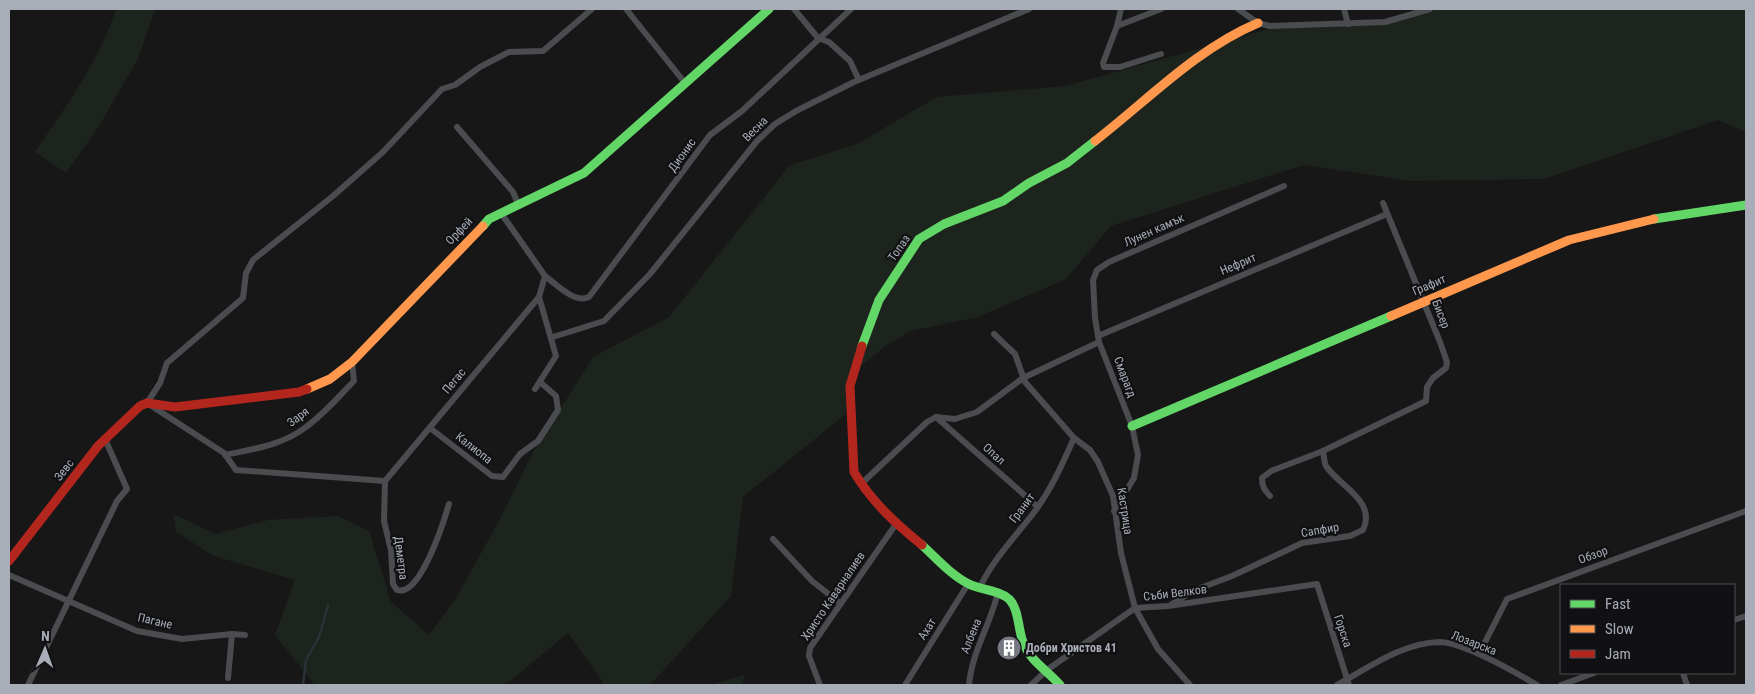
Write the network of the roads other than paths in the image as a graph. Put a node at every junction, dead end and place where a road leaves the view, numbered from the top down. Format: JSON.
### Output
{"nodes":[{"id":1,"x":592,"y":9,"type":"edge"},
{"id":2,"x":626,"y":9,"type":"edge"},
{"id":3,"x":770,"y":9,"type":"edge"},
{"id":4,"x":794,"y":9,"type":"edge"},
{"id":5,"x":851,"y":9,"type":"edge"},
{"id":6,"x":1029,"y":9,"type":"edge"},
{"id":7,"x":1121,"y":9,"type":"edge"},
{"id":8,"x":1161,"y":9,"type":"edge"},
{"id":9,"x":1238,"y":9,"type":"edge"},
{"id":10,"x":1344,"y":9,"type":"edge"},
{"id":11,"x":1430,"y":9,"type":"edge"},
{"id":12,"x":1258,"y":22,"type":"junction"},
{"id":13,"x":1348,"y":24,"type":"junction"},
{"id":14,"x":1117,"y":26,"type":"junction"},
{"id":15,"x":818,"y":38,"type":"junction"},
{"id":16,"x":1161,"y":54,"type":"dead end"},
{"id":17,"x":859,"y":80,"type":"junction"},
{"id":18,"x":685,"y":83,"type":"junction"},
{"id":19,"x":457,"y":127,"type":"dead end"},
{"id":20,"x":1284,"y":186,"type":"dead end"},
{"id":21,"x":1383,"y":203,"type":"dead end"},
{"id":22,"x":1746,"y":205,"type":"edge"},
{"id":23,"x":519,"y":206,"type":"junction"},
{"id":24,"x":501,"y":213,"type":"junction"},
{"id":25,"x":1387,"y":214,"type":"junction"},
{"id":26,"x":545,"y":276,"type":"junction"},
{"id":27,"x":539,"y":296,"type":"junction"},
{"id":28,"x":1424,"y":300,"type":"junction"},
{"id":29,"x":994,"y":334,"type":"dead end"},
{"id":30,"x":552,"y":337,"type":"junction"},
{"id":31,"x":1099,"y":339,"type":"junction"},
{"id":32,"x":352,"y":362,"type":"junction"},
{"id":33,"x":1023,"y":378,"type":"junction"},
{"id":34,"x":540,"y":382,"type":"junction"},
{"id":35,"x":536,"y":389,"type":"dead end"},
{"id":36,"x":148,"y":403,"type":"junction"},
{"id":37,"x":936,"y":417,"type":"junction"},
{"id":38,"x":1132,"y":426,"type":"junction"},
{"id":39,"x":430,"y":428,"type":"junction"},
{"id":40,"x":1074,"y":438,"type":"junction"},
{"id":41,"x":105,"y":439,"type":"junction"},
{"id":42,"x":1322,"y":451,"type":"junction"},
{"id":43,"x":225,"y":454,"type":"junction"},
{"id":44,"x":386,"y":480,"type":"junction"},
{"id":45,"x":861,"y":484,"type":"junction"},
{"id":46,"x":1270,"y":496,"type":"dead end"},
{"id":47,"x":449,"y":504,"type":"dead end"},
{"id":48,"x":1038,"y":507,"type":"junction"},
{"id":49,"x":1114,"y":511,"type":"junction"},
{"id":50,"x":1746,"y":511,"type":"edge"},
{"id":51,"x":896,"y":524,"type":"junction"},
{"id":52,"x":773,"y":539,"type":"dead end"},
{"id":53,"x":9,"y":561,"type":"edge"},
{"id":54,"x":9,"y":575,"type":"edge"},
{"id":55,"x":968,"y":584,"type":"junction"},
{"id":56,"x":1316,"y":584,"type":"joint"},
{"id":57,"x":980,"y":587,"type":"junction"},
{"id":58,"x":997,"y":596,"type":"junction"},
{"id":59,"x":69,"y":600,"type":"junction"},
{"id":60,"x":840,"y":603,"type":"junction"},
{"id":61,"x":1168,"y":606,"type":"junction"},
{"id":62,"x":1135,"y":608,"type":"junction"},
{"id":63,"x":232,"y":634,"type":"junction"},
{"id":64,"x":245,"y":636,"type":"dead end"},
{"id":65,"x":1479,"y":654,"type":"junction"},
{"id":66,"x":1047,"y":670,"type":"junction"},
{"id":67,"x":1591,"y":674,"type":"edge"},
{"id":68,"x":228,"y":678,"type":"dead end"},
{"id":69,"x":1348,"y":682,"type":"edge"},
{"id":70,"x":28,"y":685,"type":"edge"},
{"id":71,"x":820,"y":685,"type":"edge"},
{"id":72,"x":905,"y":685,"type":"edge"},
{"id":73,"x":969,"y":685,"type":"edge"},
{"id":74,"x":1031,"y":685,"type":"edge"},
{"id":75,"x":1060,"y":685,"type":"edge"},
{"id":76,"x":1190,"y":685,"type":"edge"},
{"id":77,"x":1337,"y":685,"type":"edge"},
{"id":78,"x":1536,"y":685,"type":"edge"},
{"id":79,"x":1561,"y":685,"type":"edge"}],
"edges":[{"from":1,"to":36,"type":"street"},
{"from":2,"to":18,"type":"street"},
{"from":3,"to":18,"type":"street","name":"Орфей"},
{"from":4,"to":15,"type":"street"},
{"from":5,"to":15,"type":"street","name":"Дионис"},
{"from":6,"to":17,"type":"street","name":"Весна"},
{"from":7,"to":14,"type":"street"},
{"from":8,"to":14,"type":"street"},
{"from":9,"to":12,"type":"street"},
{"from":10,"to":13,"type":"street"},
{"from":11,"to":13,"type":"street"},
{"from":12,"to":13,"type":"street"},
{"from":12,"to":45,"type":"street","name":"Топаз"},
{"from":14,"to":16,"type":"street"},
{"from":15,"to":17,"type":"street"},
{"from":15,"to":26,"type":"street","name":"Дионис"},
{"from":17,"to":30,"type":"street","name":"Весна"},
{"from":18,"to":23,"type":"street","name":"Орфей"},
{"from":19,"to":23,"type":"street"},
{"from":20,"to":31,"type":"street","name":"Лунен камък"},
{"from":21,"to":25,"type":"street","name":"Бисер"},
{"from":22,"to":28,"type":"street","name":"Графит"},
{"from":23,"to":24,"type":"street","name":"Орфей"},
{"from":24,"to":26,"type":"street"},
{"from":24,"to":32,"type":"street","name":"Орфей"},
{"from":25,"to":28,"type":"street","name":"Бисер"},
{"from":25,"to":31,"type":"street","name":"Нефрит"},
{"from":26,"to":27,"type":"street"},
{"from":27,"to":30,"type":"street"},
{"from":27,"to":39,"type":"street","name":"Пегас"},
{"from":28,"to":38,"type":"street","name":"Графит"},
{"from":28,"to":42,"type":"street","name":"Бисер"},
{"from":29,"to":33,"type":"street","name":"Кастрица"},
{"from":30,"to":34,"type":"street"},
{"from":31,"to":33,"type":"street","name":"Нефрит"},
{"from":31,"to":38,"type":"street","name":"Смарагд"},
{"from":32,"to":36,"type":"street","name":"Орфей"},
{"from":32,"to":43,"type":"street","name":"Заря"},
{"from":33,"to":37,"type":"street","name":"Нефрит"},
{"from":33,"to":40,"type":"street","name":"Кастрица"},
{"from":34,"to":35,"type":"street"},
{"from":34,"to":39,"type":"street","name":"Калиопа"},
{"from":36,"to":41,"type":"street","name":"Зевс"},
{"from":36,"to":43,"type":"street"},
{"from":37,"to":45,"type":"street"},
{"from":37,"to":48,"type":"street","name":"Опал"},
{"from":38,"to":49,"type":"street","name":"Смарагд"},
{"from":39,"to":44,"type":"street","name":"Пегас"},
{"from":40,"to":48,"type":"street","name":"Гранит"},
{"from":40,"to":49,"type":"street","name":"Кастрица"},
{"from":41,"to":53,"type":"street","name":"Зевс"},
{"from":41,"to":59,"type":"street"},
{"from":42,"to":46,"type":"street"},
{"from":42,"to":61,"type":"street","name":"Сапфир"},
{"from":43,"to":44,"type":"street"},
{"from":44,"to":47,"type":"street","name":"Деметра"},
{"from":45,"to":51,"type":"street","name":"Топаз"},
{"from":48,"to":57,"type":"street","name":"Гранит"},
{"from":49,"to":62,"type":"street","name":"Кастрица"},
{"from":50,"to":65,"type":"street","name":"Обзор"},
{"from":51,"to":55,"type":"street","name":"Топаз"},
{"from":51,"to":60,"type":"street","name":"Христо Каварналиев"},
{"from":52,"to":60,"type":"street"},
{"from":54,"to":59,"type":"street","name":"Пагане"},
{"from":55,"to":57,"type":"street","name":"Топаз"},
{"from":55,"to":72,"type":"street","name":"Ахат"},
{"from":56,"to":61,"type":"street","name":"Съби Велков"},
{"from":56,"to":69,"type":"street","name":"Горска"},
{"from":57,"to":58,"type":"street","name":"Топаз"},
{"from":58,"to":66,"type":"street","name":"Топаз"},
{"from":58,"to":73,"type":"street","name":"Албена"},
{"from":59,"to":63,"type":"street","name":"Пагане"},
{"from":59,"to":70,"type":"street"},
{"from":60,"to":71,"type":"street","name":"Христо Каварналиев"},
{"from":61,"to":62,"type":"street","name":"Съби Велков"},
{"from":62,"to":66,"type":"street","name":"Съби Велков"},
{"from":62,"to":76,"type":"street","name":"Кастрица"},
{"from":63,"to":64,"type":"street","name":"Пагане"},
{"from":63,"to":68,"type":"street"},
{"from":65,"to":69,"type":"street","name":"Лозарска"},
{"from":65,"to":78,"type":"street","name":"Лозарска"},
{"from":66,"to":74,"type":"street","name":"Съби Велков"},
{"from":66,"to":75,"type":"street"},
{"from":67,"to":79,"type":"street"},
{"from":69,"to":77,"type":"street","name":"Лозарска"}]}
